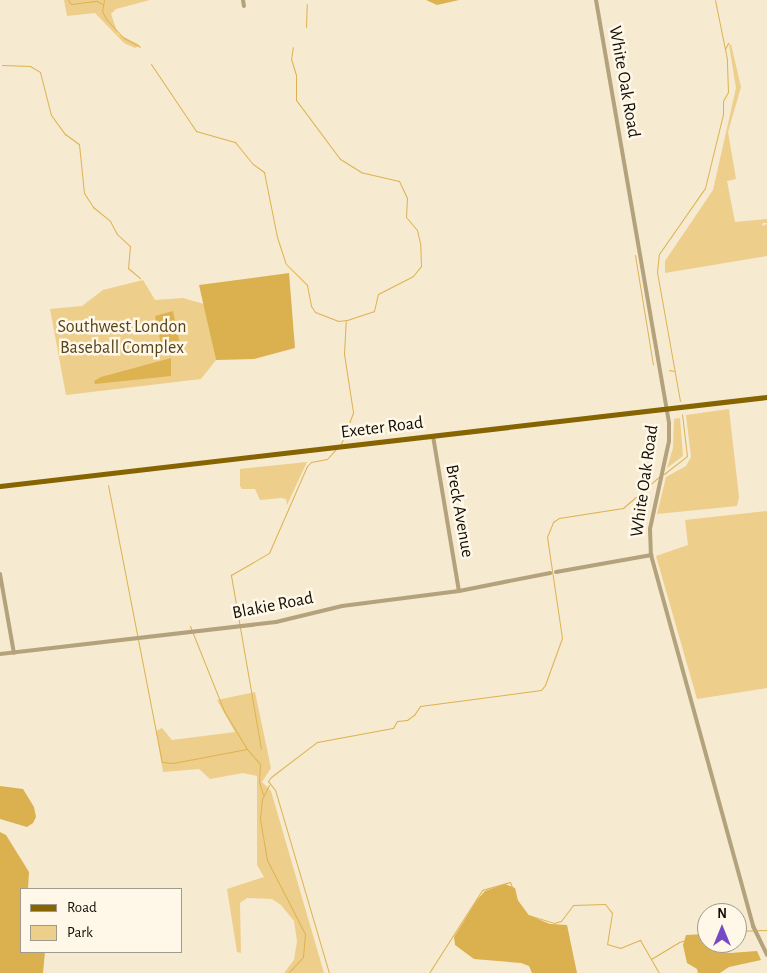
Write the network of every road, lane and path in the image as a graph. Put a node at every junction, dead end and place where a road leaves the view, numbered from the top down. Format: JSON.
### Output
{"nodes":[{"id":1,"x":243,"y":0,"type":"edge"},
{"id":2,"x":596,"y":0,"type":"edge"},
{"id":3,"x":244,"y":6,"type":"dead end"},
{"id":4,"x":767,"y":397,"type":"edge"},
{"id":5,"x":667,"y":408,"type":"junction"},
{"id":6,"x":432,"y":436,"type":"junction"},
{"id":7,"x":0,"y":486,"type":"edge"},
{"id":8,"x":650,"y":555,"type":"junction"},
{"id":9,"x":556,"y":572,"type":"dead end"},
{"id":10,"x":550,"y":573,"type":"dead end"},
{"id":11,"x":0,"y":574,"type":"edge"},
{"id":12,"x":459,"y":591,"type":"junction"},
{"id":13,"x":14,"y":653,"type":"junction"},
{"id":14,"x":0,"y":654,"type":"edge"},
{"id":15,"x":767,"y":955,"type":"edge"}],
"edges":[{"from":1,"to":3,"type":"street"},
{"from":2,"to":5,"type":"street","name":"White Oak Road"},
{"from":4,"to":5,"type":"main road","name":"Exeter Road"},
{"from":5,"to":6,"type":"main road","name":"Exeter Road"},
{"from":5,"to":8,"type":"street","name":"White Oak Road"},
{"from":6,"to":7,"type":"main road","name":"Exeter Road"},
{"from":6,"to":12,"type":"street","name":"Breck Avenue"},
{"from":8,"to":9,"type":"street"},
{"from":8,"to":15,"type":"street","name":"White Oak Road"},
{"from":10,"to":12,"type":"street","name":"Blakie Road"},
{"from":11,"to":13,"type":"street"},
{"from":12,"to":13,"type":"street","name":"Blakie Road"},
{"from":13,"to":14,"type":"street","name":"Blakie Road"}]}
